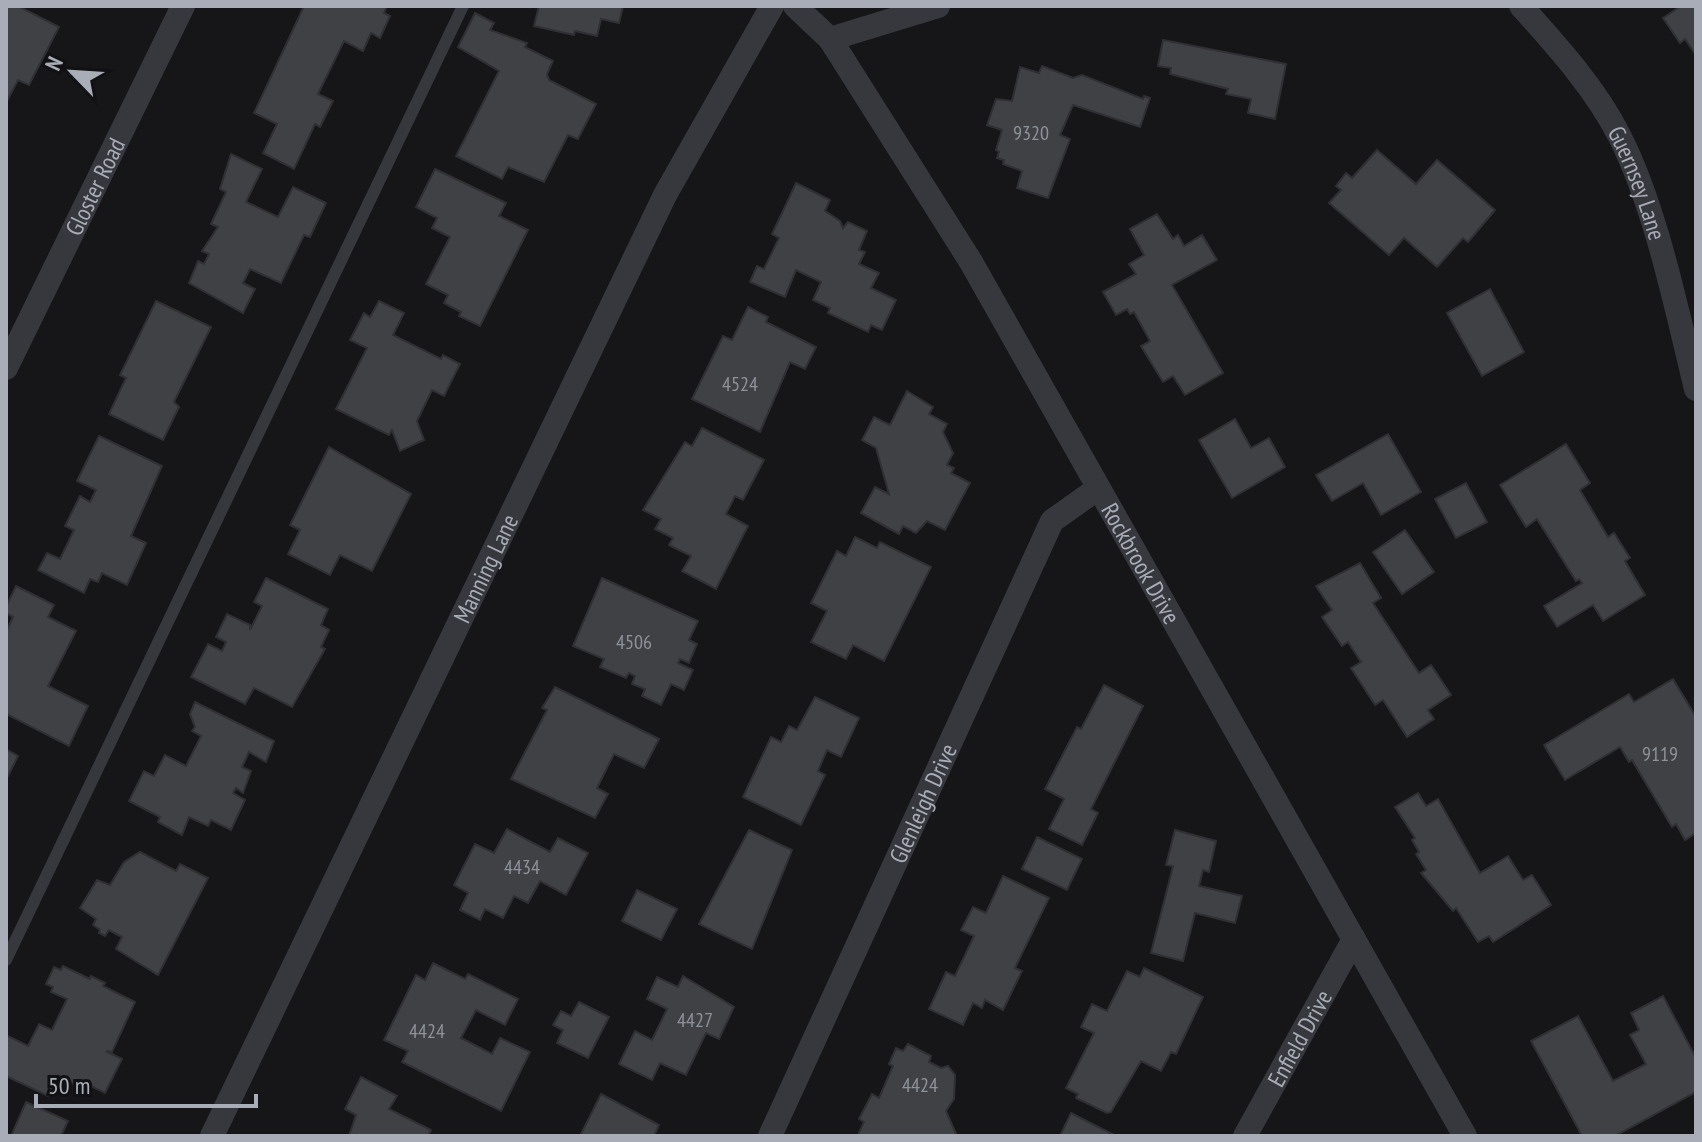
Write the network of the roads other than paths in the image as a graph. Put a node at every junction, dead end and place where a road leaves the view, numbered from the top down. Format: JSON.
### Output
{"nodes":[{"id":1,"x":183,"y":6,"type":"edge"},
{"id":2,"x":463,"y":6,"type":"edge"},
{"id":3,"x":772,"y":6,"type":"edge"},
{"id":4,"x":795,"y":6,"type":"edge"},
{"id":5,"x":938,"y":6,"type":"edge"},
{"id":6,"x":1521,"y":6,"type":"edge"},
{"id":7,"x":830,"y":39,"type":"junction"},
{"id":8,"x":6,"y":368,"type":"edge"},
{"id":9,"x":1696,"y":389,"type":"edge"},
{"id":10,"x":1097,"y":489,"type":"junction"},
{"id":11,"x":1354,"y":939,"type":"junction"},
{"id":12,"x":6,"y":960,"type":"edge"},
{"id":13,"x":212,"y":1136,"type":"edge"},
{"id":14,"x":770,"y":1136,"type":"edge"},
{"id":15,"x":1245,"y":1136,"type":"edge"},
{"id":16,"x":1465,"y":1136,"type":"edge"}],
"edges":[{"from":1,"to":8,"type":"street","name":"Gloster Road"},
{"from":2,"to":12,"type":"lane"},
{"from":3,"to":13,"type":"street","name":"Manning Lane"},
{"from":4,"to":7,"type":"street","name":"Rockbrook Drive"},
{"from":5,"to":7,"type":"street"},
{"from":6,"to":9,"type":"street","name":"Guernsey Lane"},
{"from":7,"to":10,"type":"street","name":"Rockbrook Drive"},
{"from":10,"to":11,"type":"street","name":"Rockbrook Drive"},
{"from":10,"to":14,"type":"street","name":"Glenleigh Drive"},
{"from":11,"to":15,"type":"street","name":"Enfield Drive"},
{"from":11,"to":16,"type":"street","name":"Rockbrook Drive"}]}
